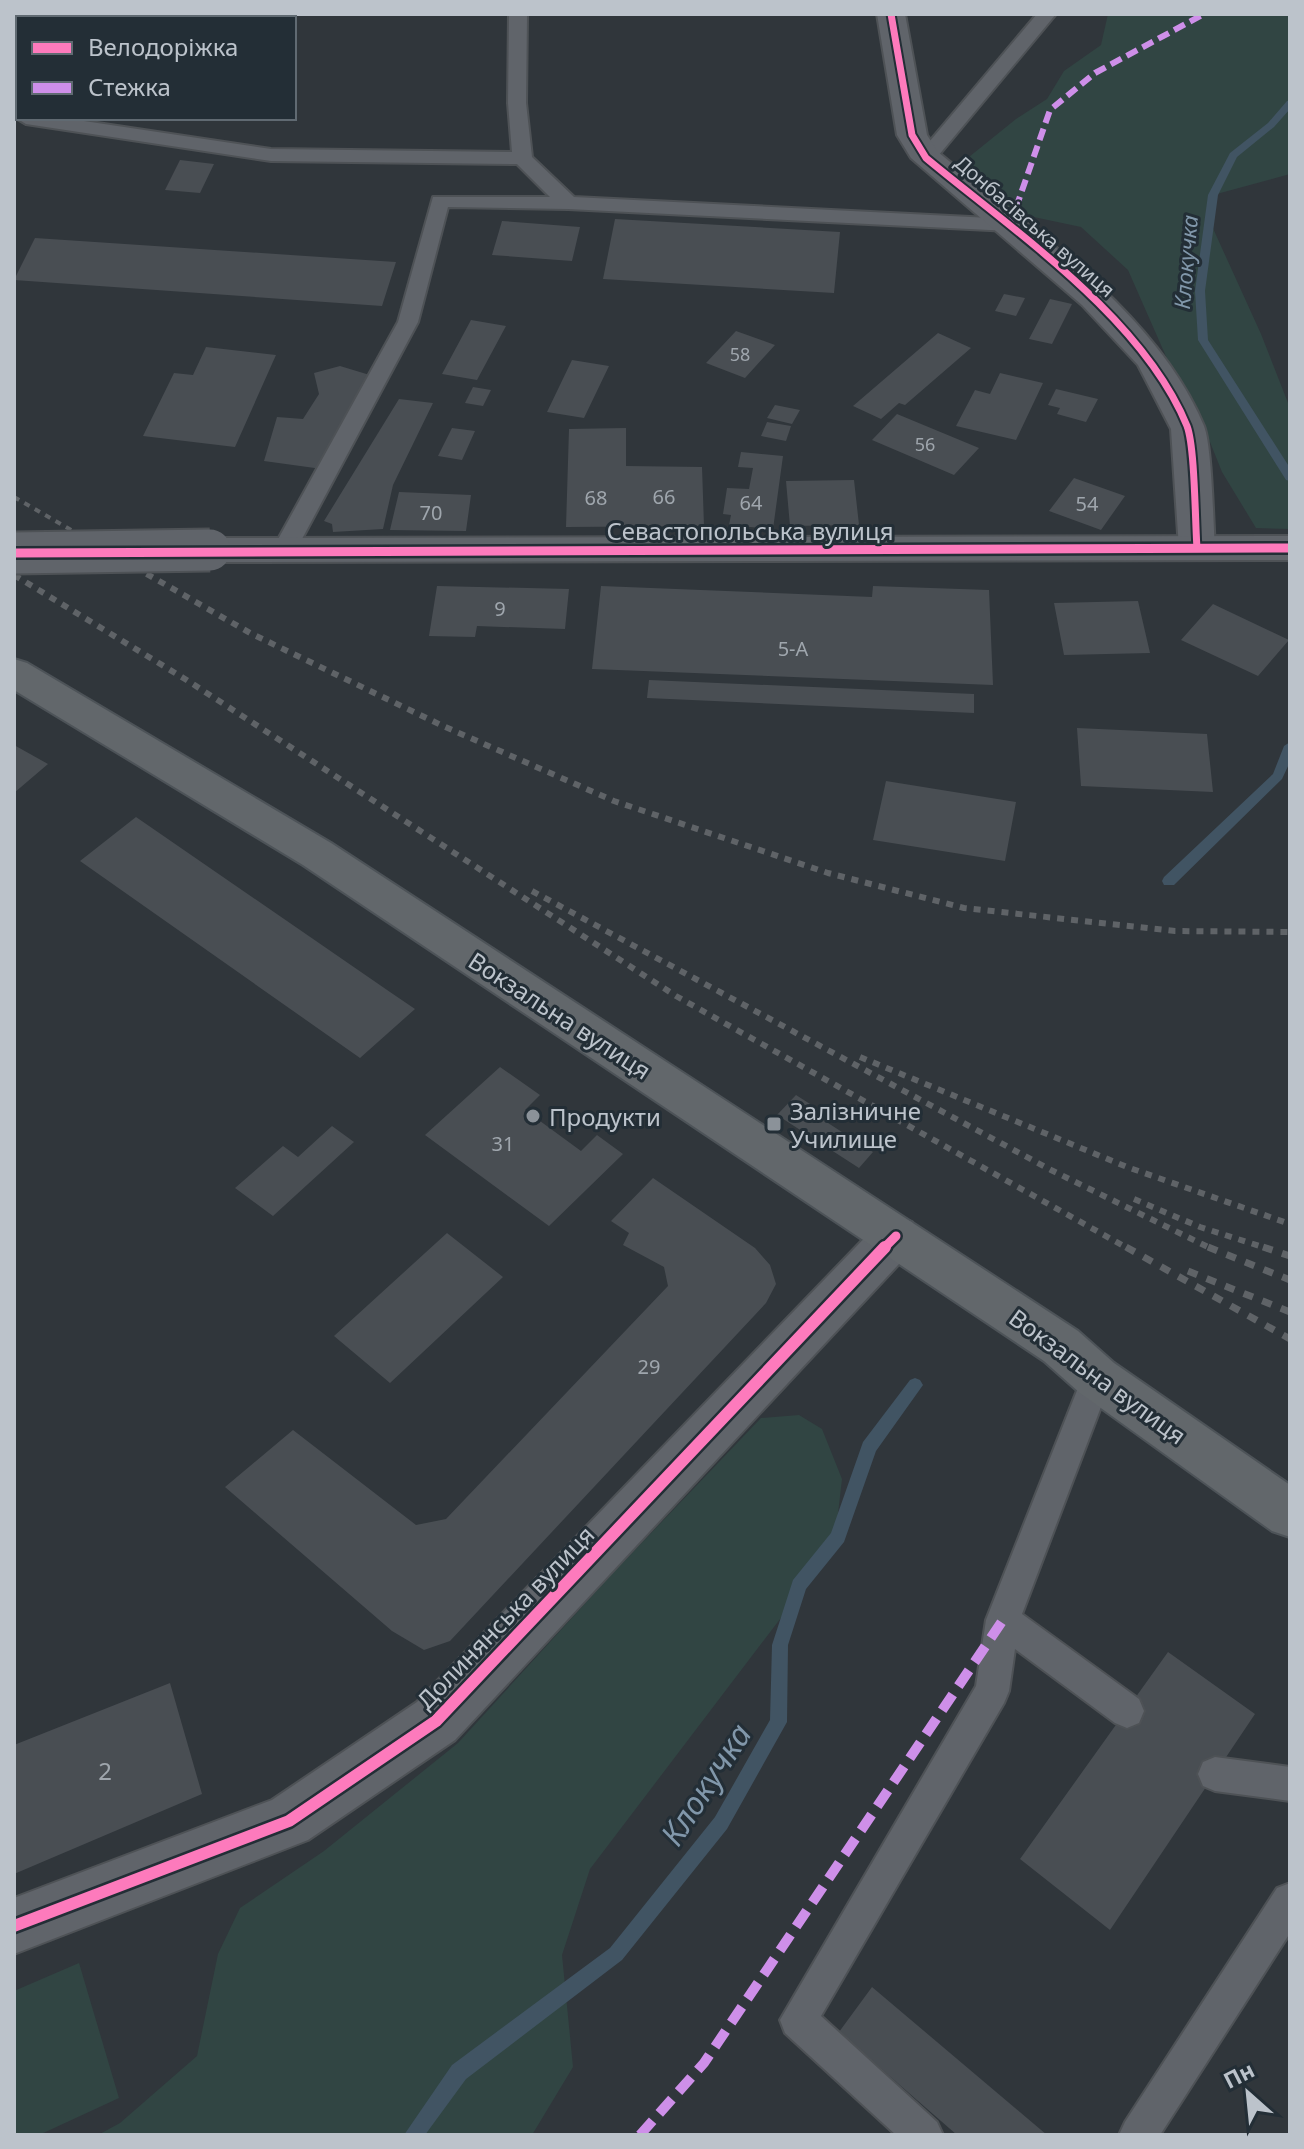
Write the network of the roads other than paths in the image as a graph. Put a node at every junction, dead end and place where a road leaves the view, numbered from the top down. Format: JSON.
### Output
{"nodes":[{"id":1,"x":518,"y":14,"type":"edge"},
{"id":2,"x":891,"y":14,"type":"edge"},
{"id":3,"x":1047,"y":14,"type":"edge"},
{"id":4,"x":39,"y":120,"type":"edge"},
{"id":5,"x":522,"y":158,"type":"junction"},
{"id":6,"x":926,"y":158,"type":"junction"},
{"id":7,"x":568,"y":203,"type":"junction"},
{"id":8,"x":1010,"y":225,"type":"junction"},
{"id":9,"x":1197,"y":548,"type":"junction"},
{"id":10,"x":1290,"y":548,"type":"edge"},
{"id":11,"x":283,"y":552,"type":"junction"},
{"id":12,"x":14,"y":553,"type":"edge"},
{"id":13,"x":14,"y":672,"type":"edge"},
{"id":14,"x":896,"y":1236,"type":"junction"},
{"id":15,"x":1097,"y":1378,"type":"junction"},
{"id":16,"x":1290,"y":1514,"type":"edge"},
{"id":17,"x":1003,"y":1620,"type":"junction"},
{"id":18,"x":1127,"y":1711,"type":"dead end"},
{"id":19,"x":1215,"y":1774,"type":"dead end"},
{"id":20,"x":1290,"y":1784,"type":"edge"},
{"id":21,"x":1290,"y":1901,"type":"edge"},
{"id":22,"x":14,"y":1926,"type":"edge"},
{"id":23,"x":924,"y":2135,"type":"edge"},
{"id":24,"x":1138,"y":2135,"type":"edge"}],
"edges":[{"from":1,"to":5,"type":"lane"},
{"from":2,"to":6,"type":"street","name":"Донбасівська вулиця"},
{"from":3,"to":6,"type":"lane"},
{"from":4,"to":5,"type":"lane"},
{"from":5,"to":7,"type":"lane"},
{"from":6,"to":8,"type":"street","name":"Донбасівська вулиця"},
{"from":7,"to":8,"type":"lane"},
{"from":7,"to":11,"type":"lane"},
{"from":8,"to":9,"type":"street","name":"Донбасівська вулиця"},
{"from":9,"to":10,"type":"street","name":"Севастопольська вулиця"},
{"from":9,"to":11,"type":"street","name":"Севастопольська вулиця"},
{"from":11,"to":12,"type":"street","name":"Севастопольська вулиця","bridge":true},
{"from":13,"to":14,"type":"main road","name":"Вокзальна вулиця"},
{"from":14,"to":15,"type":"main road","name":"Вокзальна вулиця"},
{"from":14,"to":22,"type":"street","name":"Долинянська вулиця"},
{"from":15,"to":16,"type":"main road","name":"Вокзальна вулиця"},
{"from":15,"to":17,"type":"lane"},
{"from":17,"to":18,"type":"lane"},
{"from":17,"to":23,"type":"lane"},
{"from":19,"to":20,"type":"lane"},
{"from":21,"to":24,"type":"lane"}]}
